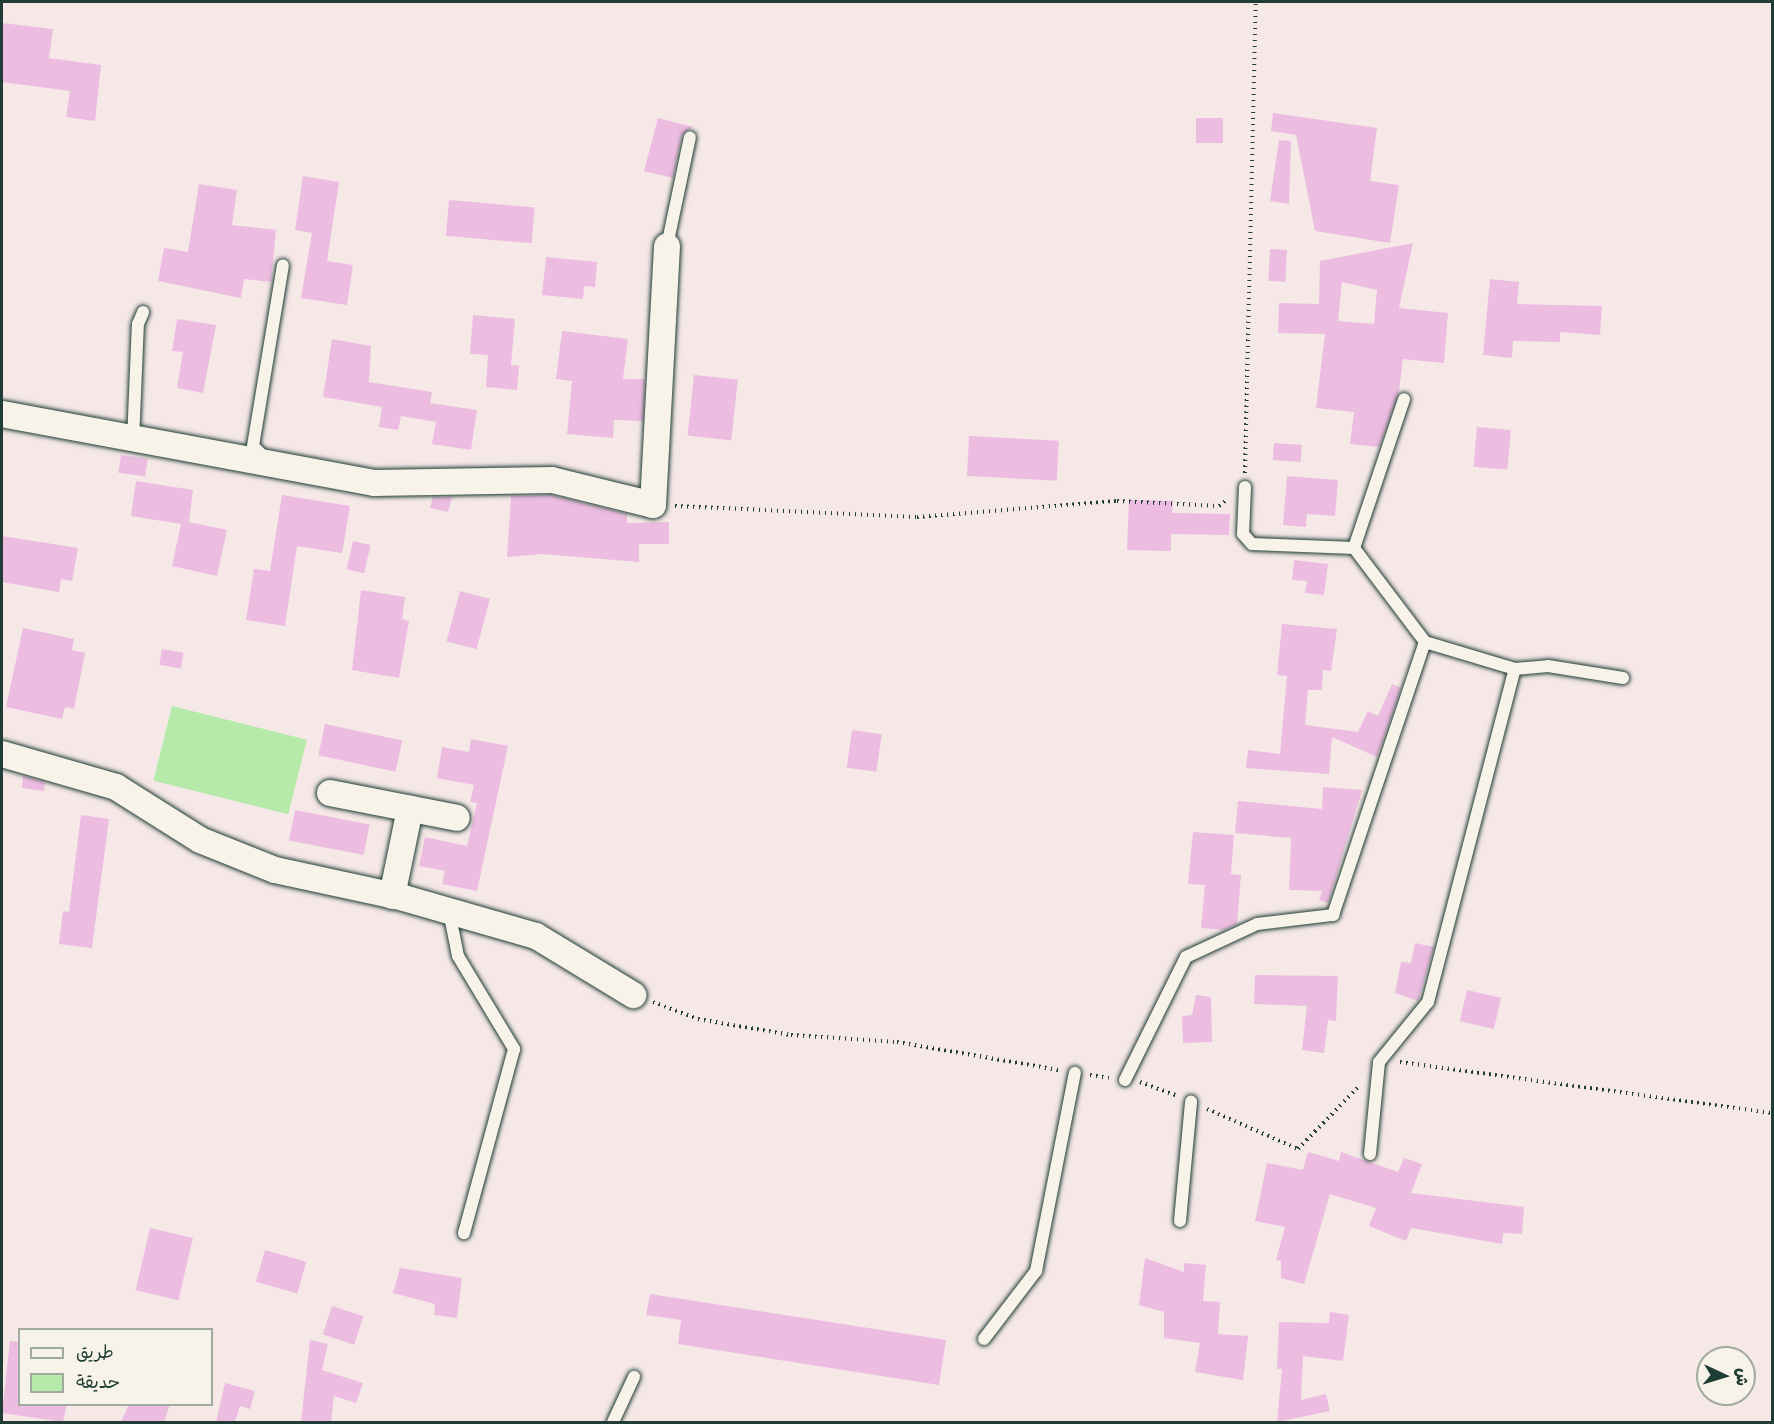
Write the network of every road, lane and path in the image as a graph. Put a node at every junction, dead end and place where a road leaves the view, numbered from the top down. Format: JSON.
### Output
{"nodes":[{"id":1,"x":1256,"y":2,"type":"edge"},
{"id":2,"x":690,"y":137,"type":"dead end"},
{"id":3,"x":667,"y":246,"type":"joint"},
{"id":4,"x":284,"y":265,"type":"dead end"},
{"id":5,"x":143,"y":312,"type":"dead end"},
{"id":6,"x":1404,"y":399,"type":"dead end"},
{"id":7,"x":2,"y":414,"type":"edge"},
{"id":8,"x":132,"y":442,"type":"junction"},
{"id":9,"x":274,"y":466,"type":"junction"},
{"id":10,"x":1245,"y":487,"type":"junction"},
{"id":11,"x":653,"y":505,"type":"junction"},
{"id":12,"x":1354,"y":548,"type":"junction"},
{"id":13,"x":1425,"y":642,"type":"junction"},
{"id":14,"x":1515,"y":669,"type":"junction"},
{"id":15,"x":1623,"y":678,"type":"dead end"},
{"id":16,"x":2,"y":754,"type":"edge"},
{"id":17,"x":330,"y":793,"type":"dead end"},
{"id":18,"x":410,"y":809,"type":"junction"},
{"id":19,"x":457,"y":818,"type":"dead end"},
{"id":20,"x":392,"y":896,"type":"junction"},
{"id":21,"x":449,"y":911,"type":"junction"},
{"id":22,"x":633,"y":995,"type":"joint"},
{"id":23,"x":1379,"y":1062,"type":"junction"},
{"id":24,"x":1075,"y":1073,"type":"junction"},
{"id":25,"x":1125,"y":1080,"type":"junction"},
{"id":26,"x":1191,"y":1102,"type":"junction"},
{"id":27,"x":1773,"y":1113,"type":"edge"},
{"id":28,"x":1370,"y":1154,"type":"dead end"},
{"id":29,"x":1180,"y":1221,"type":"dead end"},
{"id":30,"x":464,"y":1233,"type":"dead end"},
{"id":31,"x":984,"y":1339,"type":"dead end"},
{"id":32,"x":634,"y":1377,"type":"dead end"},
{"id":33,"x":613,"y":1422,"type":"edge"}],
"edges":[{"from":1,"to":10,"type":"path"},
{"from":2,"to":3,"type":"lane"},
{"from":3,"to":11,"type":"street"},
{"from":4,"to":9,"type":"lane"},
{"from":5,"to":8,"type":"lane"},
{"from":6,"to":12,"type":"lane"},
{"from":7,"to":8,"type":"street"},
{"from":8,"to":9,"type":"street"},
{"from":9,"to":11,"type":"street"},
{"from":10,"to":11,"type":"path"},
{"from":10,"to":12,"type":"lane"},
{"from":12,"to":13,"type":"lane"},
{"from":13,"to":14,"type":"lane"},
{"from":13,"to":25,"type":"lane"},
{"from":14,"to":15,"type":"lane"},
{"from":14,"to":23,"type":"lane"},
{"from":16,"to":20,"type":"street"},
{"from":17,"to":18,"type":"street"},
{"from":18,"to":19,"type":"street"},
{"from":18,"to":20,"type":"street"},
{"from":20,"to":21,"type":"street"},
{"from":21,"to":22,"type":"street"},
{"from":21,"to":30,"type":"lane"},
{"from":22,"to":24,"type":"path"},
{"from":23,"to":26,"type":"path"},
{"from":23,"to":27,"type":"path"},
{"from":23,"to":28,"type":"lane"},
{"from":24,"to":25,"type":"path"},
{"from":24,"to":31,"type":"lane"},
{"from":25,"to":26,"type":"path"},
{"from":26,"to":29,"type":"lane"},
{"from":32,"to":33,"type":"lane"}]}
